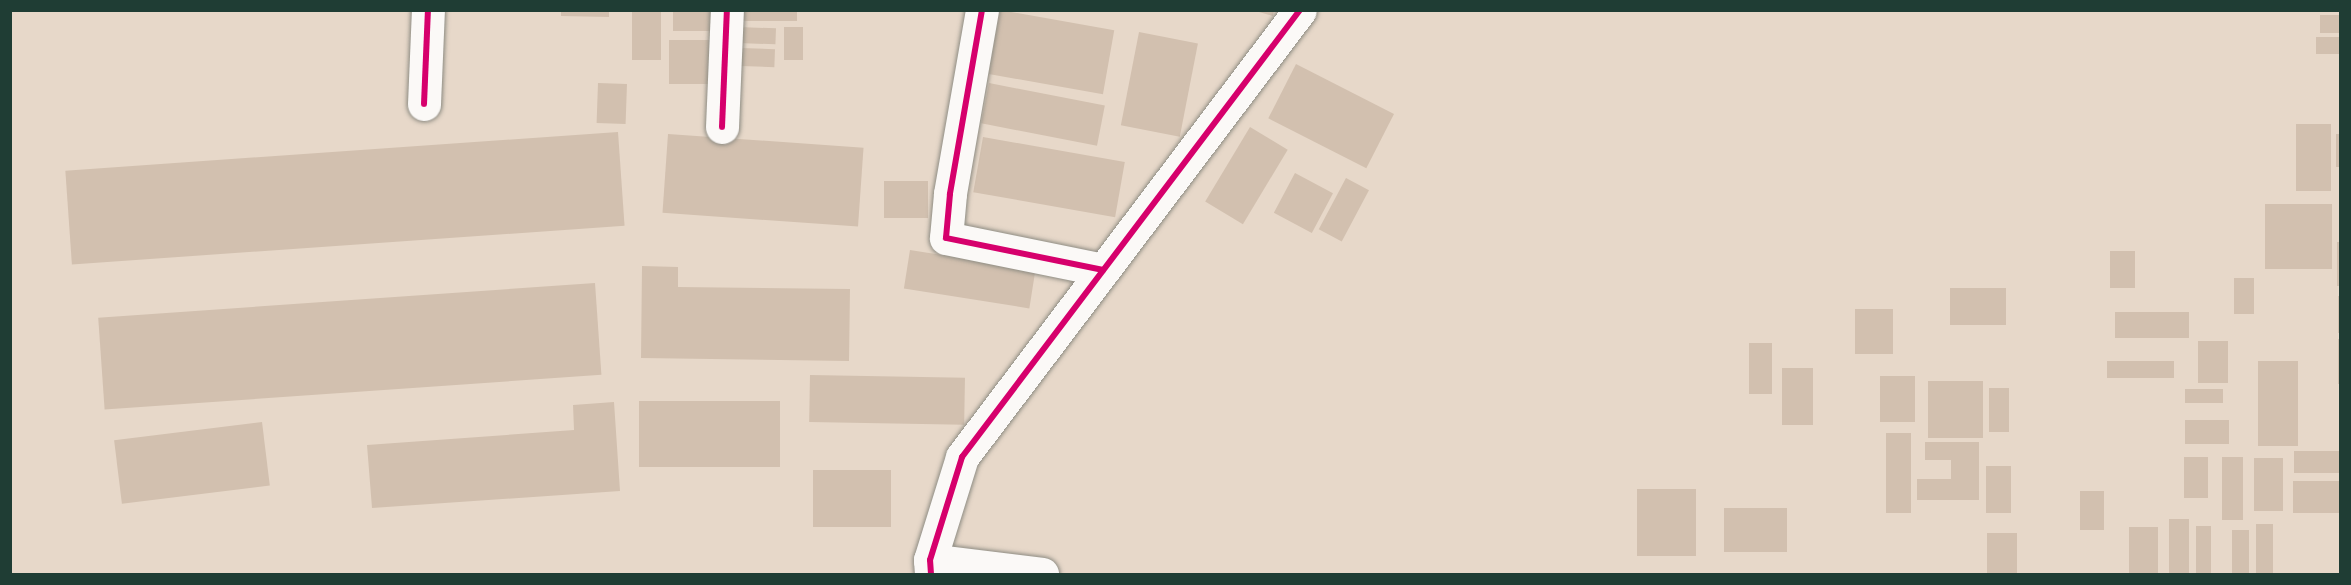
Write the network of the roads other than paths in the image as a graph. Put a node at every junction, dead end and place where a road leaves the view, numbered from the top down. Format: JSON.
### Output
{"nodes":[{"id":1,"x":428,"y":10,"type":"edge"},
{"id":2,"x":727,"y":10,"type":"edge"},
{"id":3,"x":982,"y":10,"type":"edge"},
{"id":4,"x":1300,"y":10,"type":"edge"},
{"id":5,"x":424,"y":104,"type":"dead end"},
{"id":6,"x":722,"y":127,"type":"dead end"},
{"id":7,"x":1103,"y":270,"type":"junction"},
{"id":8,"x":931,"y":567,"type":"edge"},
{"id":9,"x":1042,"y":574,"type":"edge"}],
"edges":[{"from":1,"to":5,"type":"street"},
{"from":2,"to":6,"type":"street"},
{"from":3,"to":7,"type":"street"},
{"from":4,"to":7,"type":"street"},
{"from":7,"to":8,"type":"street"},
{"from":8,"to":9,"type":"street"}]}
